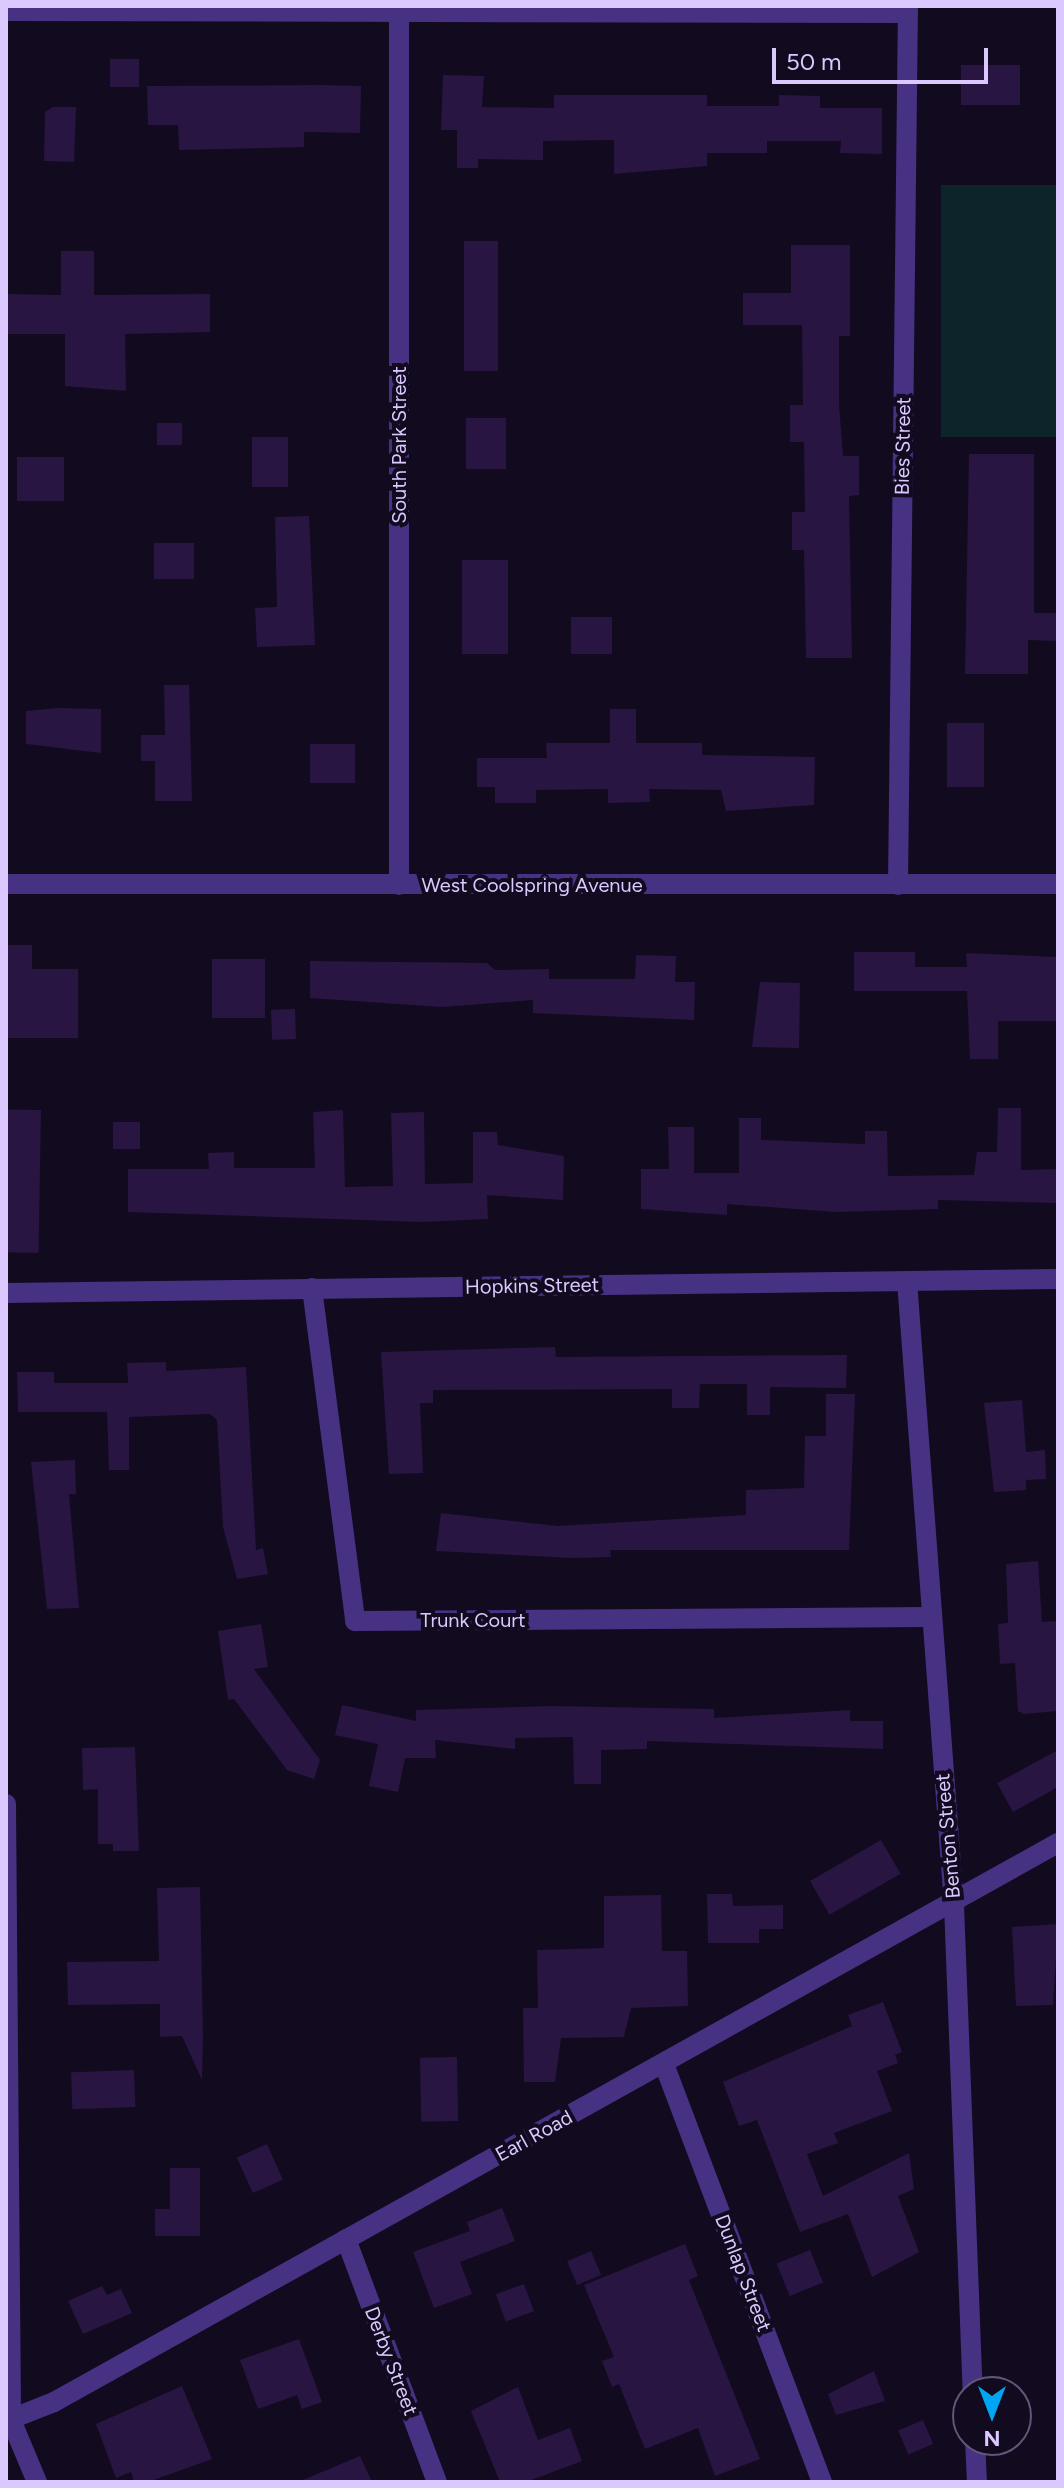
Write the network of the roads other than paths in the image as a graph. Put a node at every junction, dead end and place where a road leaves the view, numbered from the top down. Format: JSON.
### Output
{"nodes":[{"id":1,"x":908,"y":10,"type":"edge"},
{"id":2,"x":6,"y":11,"type":"edge"},
{"id":3,"x":399,"y":12,"type":"edge"},
{"id":4,"x":6,"y":884,"type":"edge"},
{"id":5,"x":1058,"y":884,"type":"edge"},
{"id":6,"x":399,"y":885,"type":"junction"},
{"id":7,"x":898,"y":885,"type":"junction"},
{"id":8,"x":1058,"y":1279,"type":"edge"},
{"id":9,"x":907,"y":1281,"type":"junction"},
{"id":10,"x":312,"y":1288,"type":"junction"},
{"id":11,"x":6,"y":1293,"type":"edge"},
{"id":12,"x":928,"y":1617,"type":"junction"},
{"id":13,"x":6,"y":1804,"type":"edge"},
{"id":14,"x":1058,"y":1843,"type":"edge"},
{"id":15,"x":954,"y":1905,"type":"junction"},
{"id":16,"x":664,"y":2064,"type":"junction"},
{"id":17,"x":346,"y":2239,"type":"junction"},
{"id":18,"x":972,"y":2376,"type":"edge"},
{"id":19,"x":9,"y":2420,"type":"edge"},
{"id":20,"x":976,"y":2456,"type":"edge"},
{"id":21,"x":37,"y":2482,"type":"edge"},
{"id":22,"x":437,"y":2482,"type":"edge"},
{"id":23,"x":822,"y":2482,"type":"edge"},
{"id":24,"x":977,"y":2482,"type":"edge"}],
"edges":[{"from":1,"to":3,"type":"street"},
{"from":1,"to":7,"type":"street","name":"Bies Street"},
{"from":2,"to":3,"type":"street"},
{"from":3,"to":6,"type":"street","name":"South Park Street"},
{"from":4,"to":6,"type":"street","name":"West Coolspring Avenue"},
{"from":5,"to":7,"type":"street","name":"West Coolspring Avenue"},
{"from":6,"to":7,"type":"street","name":"West Coolspring Avenue"},
{"from":8,"to":9,"type":"street","name":"Hopkins Street"},
{"from":9,"to":10,"type":"street","name":"Hopkins Street"},
{"from":9,"to":12,"type":"street","name":"Benton Street"},
{"from":10,"to":11,"type":"street","name":"Hopkins Street"},
{"from":10,"to":12,"type":"street","name":"Trunk Court"},
{"from":12,"to":15,"type":"street","name":"Benton Street"},
{"from":13,"to":19,"type":"street"},
{"from":14,"to":15,"type":"street","name":"Earl Road"},
{"from":15,"to":16,"type":"street","name":"Earl Road"},
{"from":15,"to":18,"type":"street","name":"Benton Street"},
{"from":16,"to":17,"type":"street","name":"Earl Road"},
{"from":16,"to":23,"type":"street","name":"Dunlap Street"},
{"from":17,"to":19,"type":"street","name":"Earl Road"},
{"from":17,"to":22,"type":"street","name":"Derby Street"},
{"from":19,"to":21,"type":"street"},
{"from":20,"to":24,"type":"street"}]}
